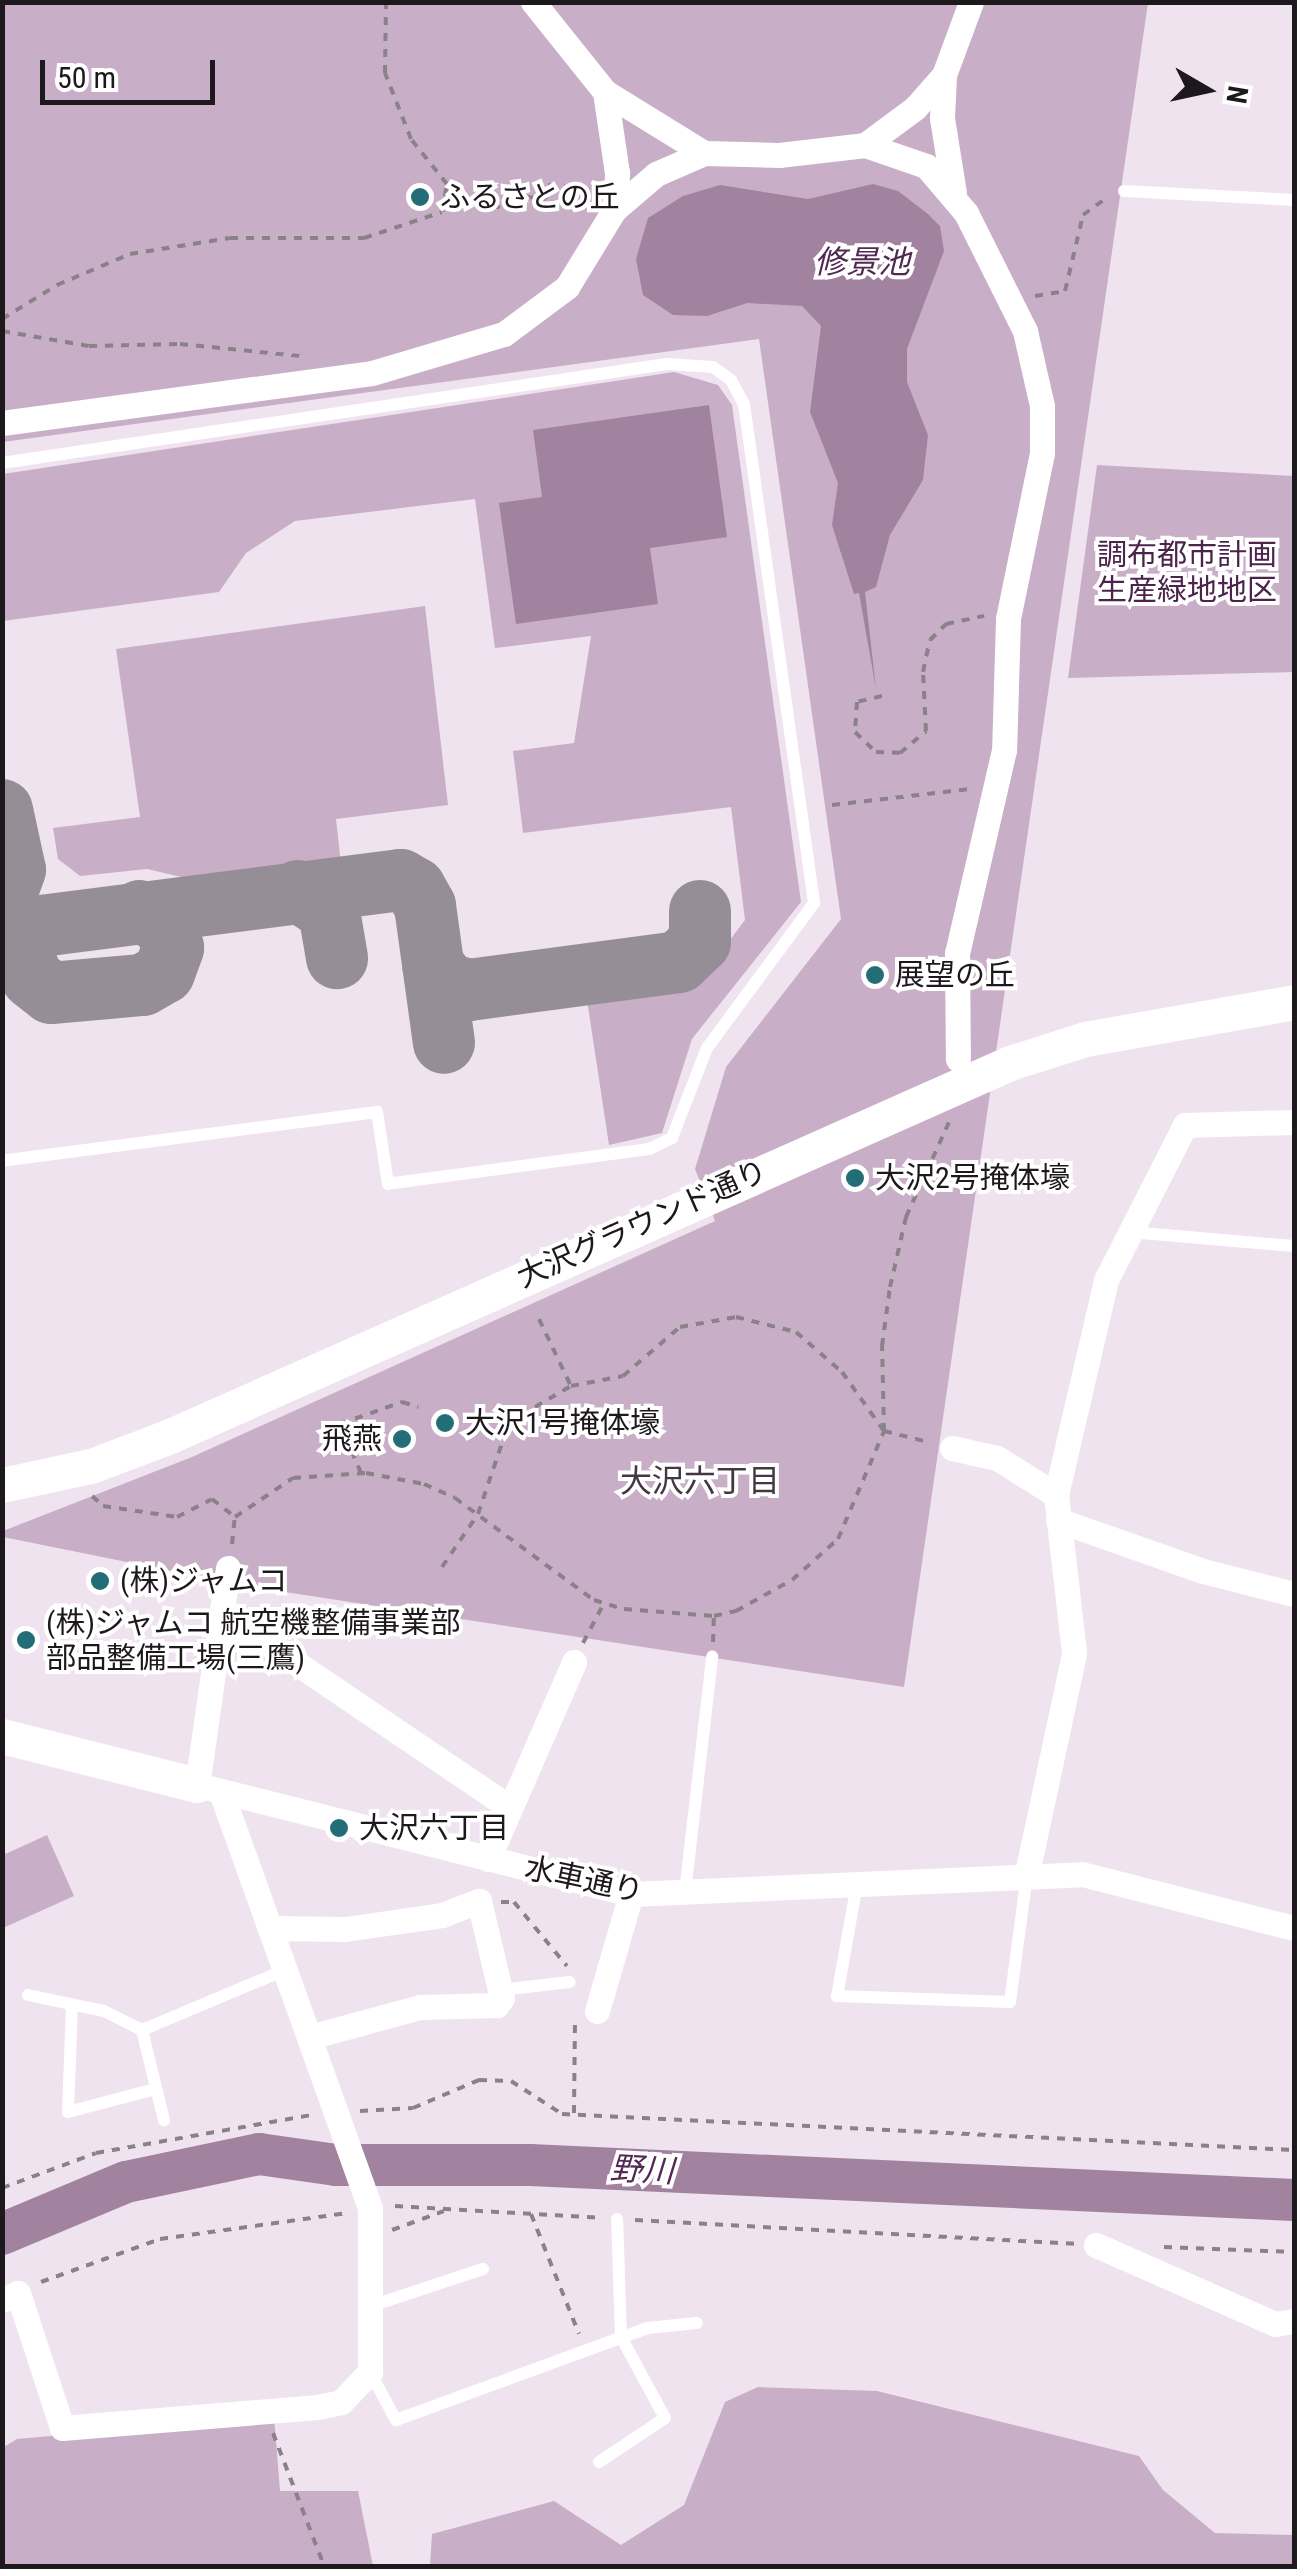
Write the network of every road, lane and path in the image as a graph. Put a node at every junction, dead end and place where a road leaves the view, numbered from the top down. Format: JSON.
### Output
{"nodes":[{"id":1,"x":386,"y":2,"type":"edge"},
{"id":2,"x":533,"y":2,"type":"edge"},
{"id":3,"x":971,"y":2,"type":"edge"},
{"id":4,"x":944,"y":75,"type":"junction"},
{"id":5,"x":605,"y":92,"type":"junction"},
{"id":6,"x":865,"y":145,"type":"junction"},
{"id":7,"x":704,"y":153,"type":"junction"},
{"id":8,"x":573,"y":187,"type":"dead end"},
{"id":9,"x":1124,"y":192,"type":"joint"},
{"id":10,"x":954,"y":193,"type":"junction"},
{"id":11,"x":1294,"y":200,"type":"edge"},
{"id":12,"x":460,"y":202,"type":"dead end"},
{"id":13,"x":614,"y":210,"type":"junction"},
{"id":14,"x":1012,"y":300,"type":"junction"},
{"id":15,"x":2,"y":319,"type":"edge"},
{"id":16,"x":2,"y":331,"type":"edge"},
{"id":17,"x":346,"y":377,"type":"junction"},
{"id":18,"x":2,"y":423,"type":"edge"},
{"id":19,"x":2,"y":463,"type":"edge"},
{"id":20,"x":1008,"y":619,"type":"junction"},
{"id":21,"x":882,"y":696,"type":"dead end"},
{"id":22,"x":995,"y":786,"type":"junction"},
{"id":23,"x":832,"y":804,"type":"dead end"},
{"id":24,"x":1294,"y":1002,"type":"edge"},
{"id":25,"x":958,"y":1059,"type":"dead end"},
{"id":26,"x":954,"y":1108,"type":"dead end"},
{"id":27,"x":1294,"y":1122,"type":"edge"},
{"id":28,"x":2,"y":1161,"type":"edge"},
{"id":29,"x":1130,"y":1232,"type":"junction"},
{"id":30,"x":1294,"y":1246,"type":"edge"},
{"id":31,"x":539,"y":1319,"type":"dead end"},
{"id":32,"x":571,"y":1386,"type":"junction"},
{"id":33,"x":418,"y":1407,"type":"dead end"},
{"id":34,"x":884,"y":1431,"type":"junction"},
{"id":35,"x":952,"y":1448,"type":"joint"},
{"id":36,"x":361,"y":1474,"type":"junction"},
{"id":37,"x":2,"y":1485,"type":"edge"},
{"id":38,"x":87,"y":1490,"type":"dead end"},
{"id":39,"x":1057,"y":1507,"type":"junction"},
{"id":40,"x":478,"y":1514,"type":"junction"},
{"id":41,"x":442,"y":1567,"type":"dead end"},
{"id":42,"x":228,"y":1568,"type":"dead end"},
{"id":43,"x":1294,"y":1594,"type":"edge"},
{"id":44,"x":604,"y":1603,"type":"junction"},
{"id":45,"x":714,"y":1616,"type":"junction"},
{"id":46,"x":220,"y":1628,"type":"junction"},
{"id":47,"x":712,"y":1656,"type":"joint"},
{"id":48,"x":574,"y":1662,"type":"joint"},
{"id":49,"x":2,"y":1736,"type":"edge"},
{"id":50,"x":209,"y":1788,"type":"junction"},
{"id":51,"x":509,"y":1807,"type":"junction"},
{"id":52,"x":488,"y":1859,"type":"junction"},
{"id":53,"x":1027,"y":1873,"type":"junction"},
{"id":54,"x":857,"y":1884,"type":"junction"},
{"id":55,"x":630,"y":1894,"type":"junction"},
{"id":56,"x":685,"y":1894,"type":"junction"},
{"id":57,"x":479,"y":1901,"type":"junction"},
{"id":58,"x":268,"y":1928,"type":"junction"},
{"id":59,"x":1294,"y":1928,"type":"edge"},
{"id":60,"x":285,"y":1970,"type":"junction"},
{"id":61,"x":570,"y":1982,"type":"joint"},
{"id":62,"x":500,"y":1990,"type":"junction"},
{"id":63,"x":28,"y":1995,"type":"dead end"},
{"id":64,"x":72,"y":2006,"type":"junction"},
{"id":65,"x":597,"y":2011,"type":"joint"},
{"id":66,"x":142,"y":2030,"type":"junction"},
{"id":67,"x":313,"y":2036,"type":"junction"},
{"id":68,"x":152,"y":2090,"type":"junction"},
{"id":69,"x":574,"y":2114,"type":"junction"},
{"id":70,"x":342,"y":2116,"type":"junction"},
{"id":71,"x":164,"y":2120,"type":"dead end"},
{"id":72,"x":1294,"y":2150,"type":"edge"},
{"id":73,"x":2,"y":2188,"type":"edge"},
{"id":74,"x":368,"y":2201,"type":"junction"},
{"id":75,"x":448,"y":2209,"type":"junction"},
{"id":76,"x":530,"y":2214,"type":"junction"},
{"id":77,"x":618,"y":2219,"type":"junction"},
{"id":78,"x":372,"y":2236,"type":"junction"},
{"id":79,"x":1096,"y":2245,"type":"joint"},
{"id":80,"x":1156,"y":2247,"type":"dead end"},
{"id":81,"x":1294,"y":2252,"type":"edge"},
{"id":82,"x":482,"y":2269,"type":"dead end"},
{"id":83,"x":10,"y":2297,"type":"edge"},
{"id":84,"x":371,"y":2306,"type":"junction"},
{"id":85,"x":1294,"y":2321,"type":"edge"},
{"id":86,"x":697,"y":2323,"type":"dead end"},
{"id":87,"x":621,"y":2337,"type":"junction"},
{"id":88,"x":586,"y":2352,"type":"junction"},
{"id":89,"x":370,"y":2372,"type":"junction"},
{"id":90,"x":264,"y":2410,"type":"junction"},
{"id":91,"x":600,"y":2462,"type":"dead end"},
{"id":92,"x":324,"y":2566,"type":"edge"}],
"edges":[{"from":1,"to":15,"type":"path"},
{"from":2,"to":5,"type":"street"},
{"from":3,"to":4,"type":"street"},
{"from":4,"to":6,"type":"street"},
{"from":4,"to":10,"type":"street"},
{"from":5,"to":7,"type":"street"},
{"from":5,"to":13,"type":"street"},
{"from":6,"to":7,"type":"street"},
{"from":6,"to":10,"type":"street"},
{"from":7,"to":13,"type":"street"},
{"from":8,"to":12,"type":"path"},
{"from":9,"to":11,"type":"lane"},
{"from":9,"to":14,"type":"path"},
{"from":10,"to":14,"type":"street"},
{"from":13,"to":17,"type":"street"},
{"from":14,"to":20,"type":"street"},
{"from":16,"to":17,"type":"path"},
{"from":17,"to":18,"type":"street"},
{"from":19,"to":28,"type":"lane"},
{"from":20,"to":21,"type":"path"},
{"from":20,"to":22,"type":"street"},
{"from":22,"to":23,"type":"path"},
{"from":22,"to":25,"type":"street"},
{"from":24,"to":37,"type":"street","name":"大沢グラウンド通り"},
{"from":26,"to":34,"type":"path"},
{"from":27,"to":29,"type":"street"},
{"from":29,"to":30,"type":"lane"},
{"from":29,"to":39,"type":"street"},
{"from":31,"to":32,"type":"path"},
{"from":32,"to":34,"type":"path"},
{"from":32,"to":40,"type":"path"},
{"from":33,"to":36,"type":"path"},
{"from":34,"to":35,"type":"path"},
{"from":34,"to":45,"type":"path"},
{"from":35,"to":39,"type":"street"},
{"from":36,"to":38,"type":"path"},
{"from":36,"to":40,"type":"path"},
{"from":39,"to":43,"type":"street"},
{"from":39,"to":53,"type":"street"},
{"from":40,"to":41,"type":"path"},
{"from":40,"to":44,"type":"path"},
{"from":42,"to":46,"type":"street"},
{"from":44,"to":45,"type":"path"},
{"from":44,"to":48,"type":"path"},
{"from":45,"to":47,"type":"path"},
{"from":46,"to":50,"type":"street"},
{"from":46,"to":51,"type":"street"},
{"from":47,"to":56,"type":"lane"},
{"from":48,"to":51,"type":"street"},
{"from":49,"to":50,"type":"street","name":"水車通り"},
{"from":50,"to":52,"type":"street","name":"水車通り"},
{"from":50,"to":58,"type":"street"},
{"from":51,"to":52,"type":"street"},
{"from":52,"to":55,"type":"street","name":"水車通り"},
{"from":53,"to":54,"type":"street","name":"水車通り"},
{"from":53,"to":54,"type":"lane"},
{"from":53,"to":59,"type":"street","name":"水車通り"},
{"from":54,"to":56,"type":"street","name":"水車通り"},
{"from":55,"to":56,"type":"street","name":"水車通り"},
{"from":55,"to":65,"type":"street"},
{"from":57,"to":58,"type":"street"},
{"from":57,"to":61,"type":"path"},
{"from":57,"to":62,"type":"street"},
{"from":58,"to":60,"type":"street"},
{"from":60,"to":66,"type":"lane"},
{"from":60,"to":67,"type":"street"},
{"from":61,"to":62,"type":"lane"},
{"from":62,"to":67,"type":"street"},
{"from":63,"to":64,"type":"lane"},
{"from":64,"to":66,"type":"lane"},
{"from":64,"to":68,"type":"lane"},
{"from":65,"to":69,"type":"path"},
{"from":66,"to":68,"type":"lane"},
{"from":67,"to":70,"type":"street"},
{"from":68,"to":71,"type":"lane"},
{"from":69,"to":70,"type":"path"},
{"from":69,"to":72,"type":"path"},
{"from":70,"to":73,"type":"path"},
{"from":70,"to":74,"type":"street"},
{"from":74,"to":75,"type":"path"},
{"from":74,"to":78,"type":"street"},
{"from":74,"to":83,"type":"path"},
{"from":75,"to":76,"type":"path"},
{"from":75,"to":78,"type":"path"},
{"from":76,"to":77,"type":"path"},
{"from":76,"to":88,"type":"path"},
{"from":77,"to":79,"type":"path"},
{"from":77,"to":87,"type":"lane"},
{"from":78,"to":84,"type":"street"},
{"from":79,"to":85,"type":"street"},
{"from":80,"to":81,"type":"path"},
{"from":82,"to":84,"type":"lane"},
{"from":83,"to":90,"type":"street"},
{"from":84,"to":89,"type":"street"},
{"from":86,"to":87,"type":"lane"},
{"from":87,"to":88,"type":"lane"},
{"from":87,"to":91,"type":"lane"},
{"from":88,"to":89,"type":"lane"},
{"from":89,"to":90,"type":"street"},
{"from":90,"to":92,"type":"path"}]}
